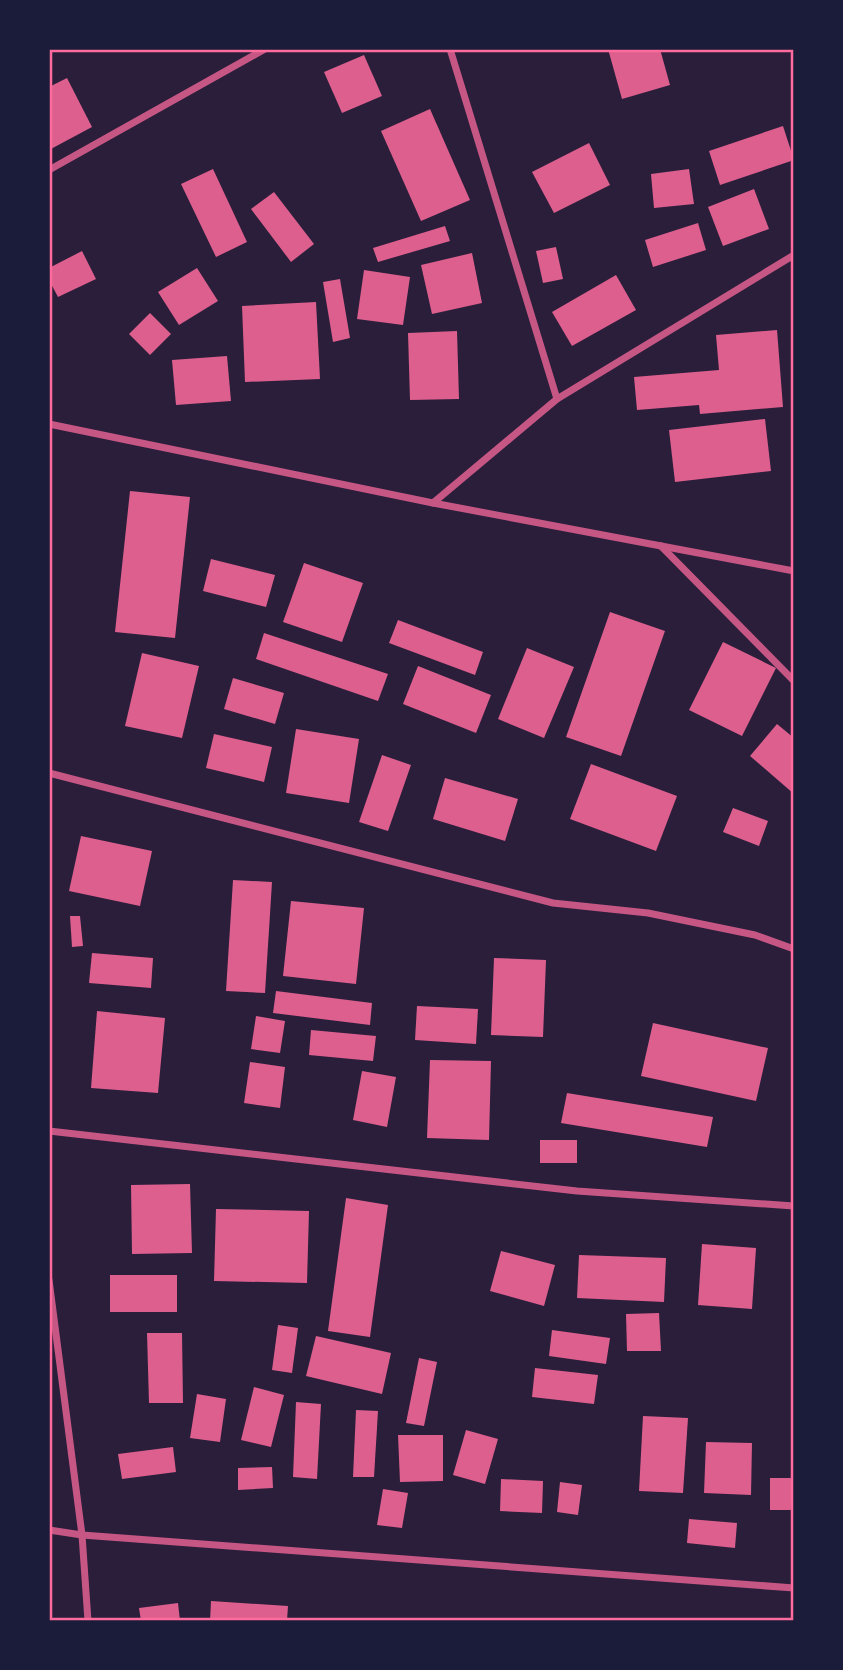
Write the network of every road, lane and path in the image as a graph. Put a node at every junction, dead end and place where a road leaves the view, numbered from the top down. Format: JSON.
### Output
{"nodes":[{"id":1,"x":265,"y":49,"type":"edge"},
{"id":2,"x":450,"y":49,"type":"edge"},
{"id":3,"x":49,"y":170,"type":"edge"},
{"id":4,"x":794,"y":255,"type":"edge"},
{"id":5,"x":557,"y":399,"type":"junction"},
{"id":6,"x":49,"y":424,"type":"edge"},
{"id":7,"x":433,"y":503,"type":"junction"},
{"id":8,"x":660,"y":545,"type":"junction"},
{"id":9,"x":794,"y":570,"type":"edge"},
{"id":10,"x":794,"y":681,"type":"edge"},
{"id":11,"x":49,"y":773,"type":"edge"},
{"id":12,"x":794,"y":949,"type":"edge"},
{"id":13,"x":49,"y":1131,"type":"edge"},
{"id":14,"x":794,"y":1206,"type":"edge"},
{"id":15,"x":49,"y":1280,"type":"edge"},
{"id":16,"x":49,"y":1530,"type":"edge"},
{"id":17,"x":82,"y":1535,"type":"junction"},
{"id":18,"x":794,"y":1588,"type":"edge"},
{"id":19,"x":88,"y":1621,"type":"edge"}],
"edges":[{"from":1,"to":3,"type":"street"},
{"from":2,"to":5,"type":"street"},
{"from":4,"to":5,"type":"street"},
{"from":5,"to":7,"type":"street"},
{"from":6,"to":7,"type":"street"},
{"from":7,"to":8,"type":"street"},
{"from":8,"to":9,"type":"street"},
{"from":8,"to":10,"type":"street"},
{"from":11,"to":12,"type":"street"},
{"from":13,"to":14,"type":"street"},
{"from":15,"to":17,"type":"street"},
{"from":16,"to":17,"type":"street"},
{"from":17,"to":18,"type":"street"},
{"from":17,"to":19,"type":"street"}]}
